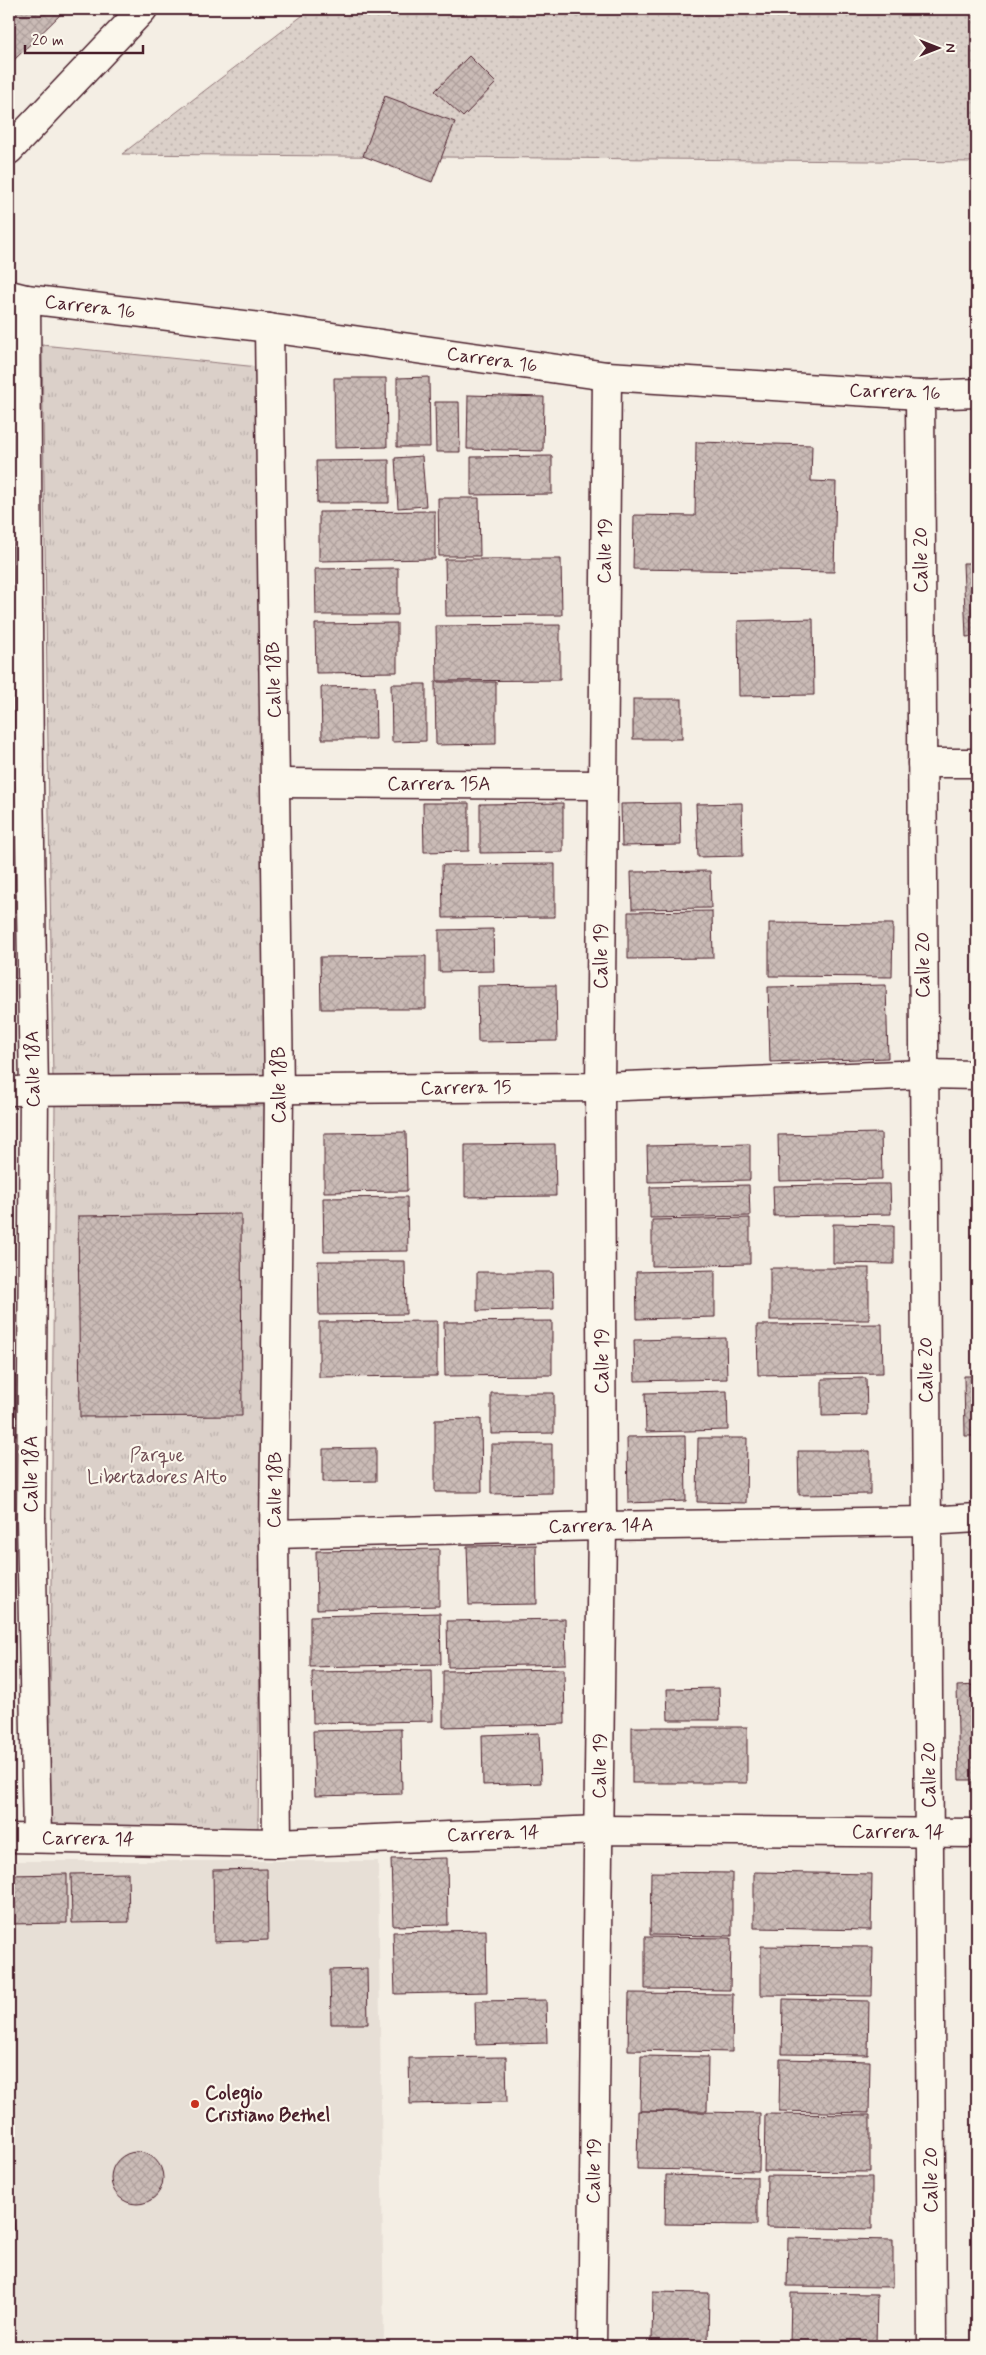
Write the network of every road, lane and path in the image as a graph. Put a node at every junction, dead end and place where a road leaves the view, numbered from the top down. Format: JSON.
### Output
{"nodes":[{"id":1,"x":143,"y":9,"type":"edge"},
{"id":2,"x":9,"y":150,"type":"edge"},
{"id":3,"x":18,"y":297,"type":"edge"},
{"id":4,"x":269,"y":328,"type":"junction"},
{"id":5,"x":607,"y":376,"type":"junction"},
{"id":6,"x":977,"y":393,"type":"edge"},
{"id":7,"x":920,"y":395,"type":"junction"},
{"id":8,"x":922,"y":763,"type":"junction"},
{"id":9,"x":977,"y":763,"type":"edge"},
{"id":10,"x":19,"y":781,"type":"edge"},
{"id":11,"x":276,"y":783,"type":"junction"},
{"id":12,"x":602,"y":785,"type":"junction"},
{"id":13,"x":924,"y":1074,"type":"junction"},
{"id":14,"x":977,"y":1075,"type":"edge"},
{"id":15,"x":600,"y":1087,"type":"junction"},
{"id":16,"x":21,"y":1091,"type":"edge"},
{"id":17,"x":279,"y":1091,"type":"junction"},
{"id":18,"x":20,"y":1518,"type":"edge"},
{"id":19,"x":977,"y":1518,"type":"edge"},
{"id":20,"x":927,"y":1521,"type":"junction"},
{"id":21,"x":602,"y":1526,"type":"junction"},
{"id":22,"x":274,"y":1534,"type":"junction"},
{"id":23,"x":599,"y":1830,"type":"junction"},
{"id":24,"x":929,"y":1833,"type":"junction"},
{"id":25,"x":977,"y":1833,"type":"edge"},
{"id":26,"x":9,"y":1838,"type":"edge"},
{"id":27,"x":37,"y":1838,"type":"junction"},
{"id":28,"x":277,"y":1843,"type":"junction"},
{"id":29,"x":592,"y":2346,"type":"edge"},
{"id":30,"x":932,"y":2346,"type":"edge"}],
"edges":[{"from":1,"to":2,"type":"street"},
{"from":3,"to":4,"type":"street","name":"Carrera 16"},
{"from":3,"to":10,"type":"street","name":"Calle 18A"},
{"from":4,"to":5,"type":"street","name":"Carrera 16"},
{"from":4,"to":11,"type":"street","name":"Calle 18B"},
{"from":5,"to":7,"type":"street","name":"Carrera 16"},
{"from":5,"to":12,"type":"street","name":"Calle 19"},
{"from":6,"to":7,"type":"street","name":"Carrera 16"},
{"from":7,"to":8,"type":"street","name":"Calle 20"},
{"from":8,"to":9,"type":"street"},
{"from":8,"to":13,"type":"street","name":"Calle 20"},
{"from":10,"to":16,"type":"street","name":"Calle 18A"},
{"from":11,"to":12,"type":"street","name":"Carrera 15A"},
{"from":11,"to":17,"type":"street","name":"Calle 18B"},
{"from":12,"to":15,"type":"street","name":"Calle 19"},
{"from":13,"to":14,"type":"street","name":"Carrera 15"},
{"from":13,"to":15,"type":"street","name":"Carrera 15"},
{"from":13,"to":20,"type":"street","name":"Calle 20"},
{"from":15,"to":17,"type":"street","name":"Carrera 15"},
{"from":15,"to":21,"type":"street","name":"Calle 19"},
{"from":16,"to":17,"type":"street","name":"Carrera 15"},
{"from":16,"to":18,"type":"street","name":"Calle 18A"},
{"from":17,"to":22,"type":"street","name":"Calle 18B"},
{"from":18,"to":27,"type":"street","name":"Calle 18A"},
{"from":19,"to":20,"type":"street","name":"Carrera 14A"},
{"from":20,"to":21,"type":"street","name":"Carrera 14A"},
{"from":20,"to":24,"type":"street","name":"Calle 20"},
{"from":21,"to":22,"type":"street","name":"Carrera 14A"},
{"from":21,"to":23,"type":"street","name":"Calle 19"},
{"from":22,"to":28,"type":"street","name":"Calle 18B"},
{"from":23,"to":24,"type":"street","name":"Carrera 14"},
{"from":23,"to":28,"type":"street","name":"Carrera 14"},
{"from":23,"to":29,"type":"street","name":"Calle 19"},
{"from":24,"to":25,"type":"street","name":"Carrera 14"},
{"from":24,"to":30,"type":"street","name":"Calle 20"},
{"from":26,"to":27,"type":"street","name":"Carrera 14"},
{"from":27,"to":28,"type":"street","name":"Carrera 14"}]}
